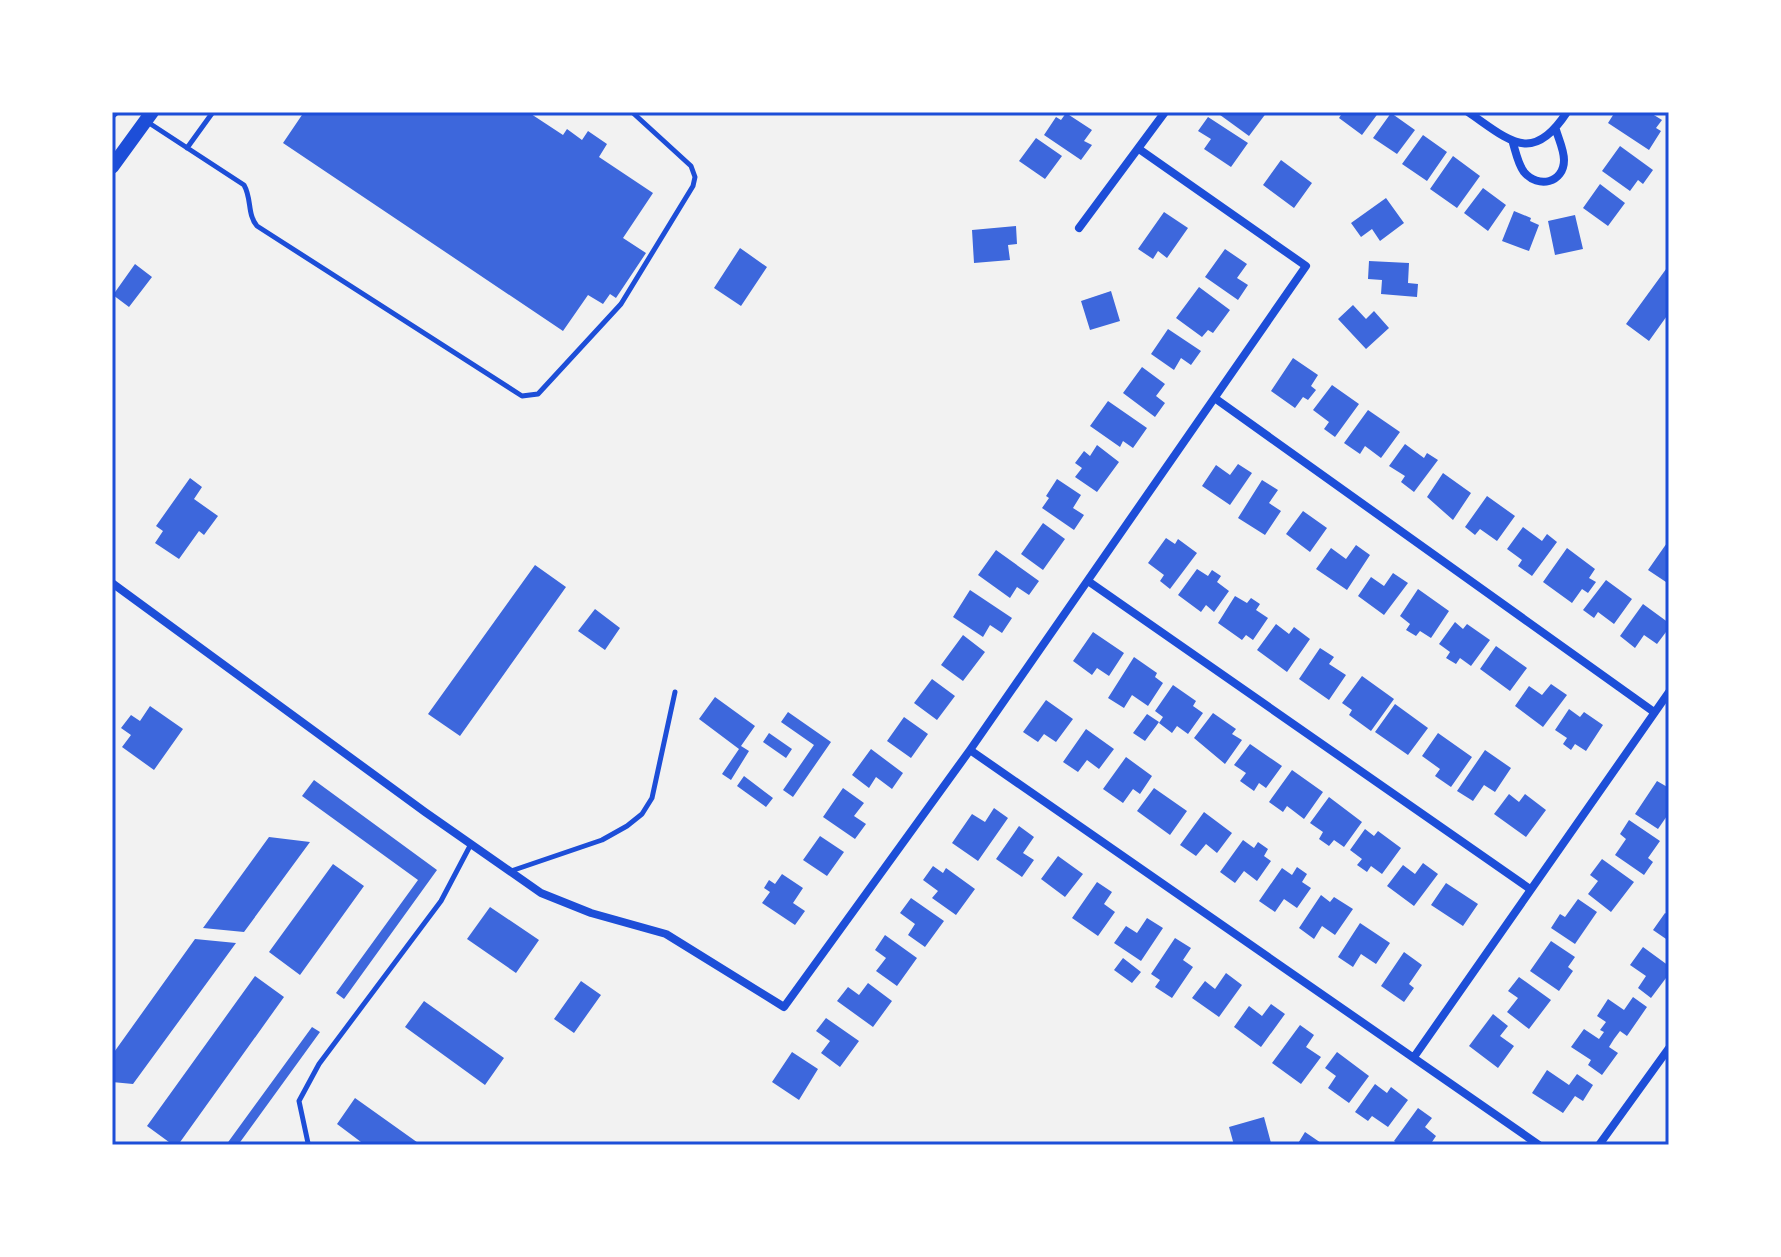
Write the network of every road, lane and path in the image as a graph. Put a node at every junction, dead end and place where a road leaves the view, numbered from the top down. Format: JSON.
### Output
{"nodes":[{"id":1,"x":119,"y":112,"type":"edge"},
{"id":2,"x":213,"y":112,"type":"edge"},
{"id":3,"x":632,"y":112,"type":"edge"},
{"id":4,"x":1165,"y":112,"type":"edge"},
{"id":5,"x":1468,"y":112,"type":"edge"},
{"id":6,"x":1567,"y":112,"type":"edge"},
{"id":7,"x":149,"y":116,"type":"edge"},
{"id":8,"x":112,"y":118,"type":"edge"},
{"id":9,"x":1556,"y":130,"type":"junction"},
{"id":10,"x":1513,"y":143,"type":"junction"},
{"id":11,"x":187,"y":148,"type":"junction"},
{"id":12,"x":1139,"y":149,"type":"junction"},
{"id":13,"x":112,"y":167,"type":"edge"},
{"id":14,"x":1079,"y":228,"type":"dead end"},
{"id":15,"x":1216,"y":399,"type":"junction"},
{"id":16,"x":1088,"y":581,"type":"junction"},
{"id":17,"x":112,"y":583,"type":"edge"},
{"id":18,"x":675,"y":692,"type":"dead end"},
{"id":19,"x":1669,"y":692,"type":"edge"},
{"id":20,"x":1654,"y":712,"type":"junction"},
{"id":21,"x":970,"y":750,"type":"junction"},
{"id":22,"x":471,"y":844,"type":"junction"},
{"id":23,"x":510,"y":872,"type":"junction"},
{"id":24,"x":1530,"y":889,"type":"junction"},
{"id":25,"x":1669,"y":1048,"type":"edge"},
{"id":26,"x":1414,"y":1057,"type":"junction"},
{"id":27,"x":308,"y":1143,"type":"edge"},
{"id":28,"x":1539,"y":1145,"type":"edge"},
{"id":29,"x":1599,"y":1145,"type":"edge"}],
"edges":[{"from":1,"to":8,"type":"path"},
{"from":2,"to":11,"type":"lane"},
{"from":3,"to":11,"type":"lane"},
{"from":4,"to":12,"type":"street"},
{"from":5,"to":10,"type":"street"},
{"from":6,"to":9,"type":"street"},
{"from":7,"to":11,"type":"lane"},
{"from":7,"to":13,"type":"main road"},
{"from":9,"to":10,"type":"street"},
{"from":9,"to":10,"type":"street"},
{"from":12,"to":14,"type":"street"},
{"from":12,"to":15,"type":"street"},
{"from":15,"to":16,"type":"street"},
{"from":15,"to":20,"type":"street"},
{"from":16,"to":21,"type":"street"},
{"from":16,"to":24,"type":"street"},
{"from":17,"to":22,"type":"street"},
{"from":18,"to":23,"type":"lane"},
{"from":19,"to":20,"type":"street"},
{"from":20,"to":24,"type":"street"},
{"from":21,"to":23,"type":"street"},
{"from":21,"to":26,"type":"street"},
{"from":22,"to":23,"type":"street"},
{"from":22,"to":27,"type":"lane"},
{"from":24,"to":26,"type":"street"},
{"from":25,"to":29,"type":"street"},
{"from":26,"to":28,"type":"street"}]}
